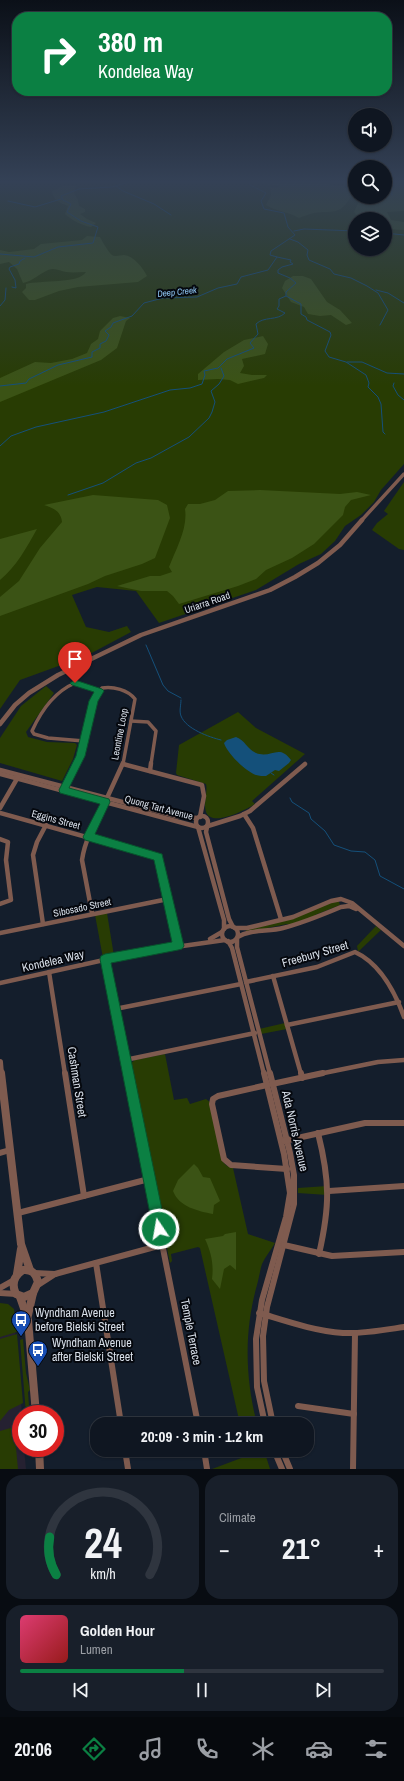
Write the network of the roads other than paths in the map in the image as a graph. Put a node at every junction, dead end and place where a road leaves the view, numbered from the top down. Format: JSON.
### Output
{"nodes":[{"id":1,"x":404,"y":474,"type":"edge"},
{"id":2,"x":99,"y":691,"type":"junction"},
{"id":3,"x":132,"y":721,"type":"junction"},
{"id":4,"x":0,"y":724,"type":"edge"},
{"id":5,"x":84,"y":741,"type":"junction"},
{"id":6,"x":123,"y":764,"type":"junction"},
{"id":7,"x":305,"y":764,"type":"dead end"},
{"id":8,"x":0,"y":770,"type":"edge"},
{"id":9,"x":150,"y":771,"type":"junction"},
{"id":10,"x":0,"y":774,"type":"edge"},
{"id":11,"x":18,"y":776,"type":"junction"},
{"id":12,"x":64,"y":789,"type":"junction"},
{"id":13,"x":106,"y":800,"type":"junction"},
{"id":14,"x":203,"y":807,"type":"junction"},
{"id":15,"x":0,"y":808,"type":"edge"},
{"id":16,"x":0,"y":812,"type":"edge"},
{"id":17,"x":244,"y":814,"type":"junction"},
{"id":18,"x":198,"y":818,"type":"junction"},
{"id":19,"x":207,"y":818,"type":"junction"},
{"id":20,"x":222,"y":821,"type":"junction"},
{"id":21,"x":46,"y":825,"type":"junction"},
{"id":22,"x":207,"y":826,"type":"junction"},
{"id":23,"x":198,"y":827,"type":"junction"},
{"id":24,"x":88,"y":837,"type":"junction"},
{"id":25,"x":0,"y":839,"type":"edge"},
{"id":26,"x":168,"y":899,"type":"junction"},
{"id":27,"x":338,"y":899,"type":"junction"},
{"id":28,"x":0,"y":904,"type":"edge"},
{"id":29,"x":341,"y":907,"type":"junction"},
{"id":30,"x":358,"y":910,"type":"junction"},
{"id":31,"x":92,"y":913,"type":"junction"},
{"id":32,"x":281,"y":919,"type":"junction"},
{"id":33,"x":43,"y":924,"type":"junction"},
{"id":34,"x":234,"y":927,"type":"junction"},
{"id":35,"x":223,"y":930,"type":"junction"},
{"id":36,"x":0,"y":933,"type":"edge"},
{"id":37,"x":237,"y":938,"type":"junction"},
{"id":38,"x":206,"y":941,"type":"junction"},
{"id":39,"x":227,"y":941,"type":"junction"},
{"id":40,"x":404,"y":945,"type":"edge"},
{"id":41,"x":178,"y":946,"type":"junction"},
{"id":42,"x":105,"y":959,"type":"junction"},
{"id":43,"x":49,"y":972,"type":"junction"},
{"id":44,"x":273,"y":976,"type":"junction"},
{"id":45,"x":0,"y":983,"type":"edge"},
{"id":46,"x":243,"y":983,"type":"junction"},
{"id":47,"x":399,"y":1002,"type":"junction"},
{"id":48,"x":115,"y":1009,"type":"junction"},
{"id":49,"x":404,"y":1017,"type":"edge"},
{"id":50,"x":287,"y":1025,"type":"junction"},
{"id":51,"x":256,"y":1033,"type":"junction"},
{"id":52,"x":125,"y":1060,"type":"junction"},
{"id":53,"x":404,"y":1060,"type":"edge"},
{"id":54,"x":0,"y":1062,"type":"edge"},
{"id":55,"x":302,"y":1078,"type":"junction"},
{"id":56,"x":270,"y":1085,"type":"junction"},
{"id":57,"x":2,"y":1092,"type":"edge"},
{"id":58,"x":404,"y":1123,"type":"edge"},
{"id":59,"x":318,"y":1134,"type":"junction"},
{"id":60,"x":284,"y":1141,"type":"junction"},
{"id":61,"x":10,"y":1150,"type":"junction"},
{"id":62,"x":0,"y":1153,"type":"edge"},
{"id":63,"x":287,"y":1169,"type":"junction"},
{"id":64,"x":149,"y":1179,"type":"junction"},
{"id":65,"x":404,"y":1186,"type":"edge"},
{"id":66,"x":329,"y":1190,"type":"junction"},
{"id":67,"x":84,"y":1196,"type":"junction"},
{"id":68,"x":18,"y":1214,"type":"junction"},
{"id":69,"x":21,"y":1244,"type":"junction"},
{"id":70,"x":162,"y":1245,"type":"junction"},
{"id":71,"x":284,"y":1245,"type":"junction"},
{"id":72,"x":404,"y":1252,"type":"edge"},
{"id":73,"x":319,"y":1254,"type":"junction"},
{"id":74,"x":96,"y":1263,"type":"junction"},
{"id":75,"x":32,"y":1271,"type":"junction"},
{"id":76,"x":55,"y":1274,"type":"junction"},
{"id":77,"x":15,"y":1277,"type":"junction"},
{"id":78,"x":0,"y":1288,"type":"edge"},
{"id":79,"x":35,"y":1289,"type":"junction"},
{"id":80,"x":0,"y":1293,"type":"edge"},
{"id":81,"x":18,"y":1295,"type":"junction"},
{"id":82,"x":262,"y":1314,"type":"junction"},
{"id":83,"x":28,"y":1320,"type":"junction"},
{"id":84,"x":404,"y":1327,"type":"edge"},
{"id":85,"x":355,"y":1333,"type":"junction"},
{"id":86,"x":35,"y":1405,"type":"edge"},
{"id":87,"x":298,"y":1406,"type":"dead end"},
{"id":88,"x":354,"y":1414,"type":"junction"},
{"id":89,"x":120,"y":1417,"type":"edge"},
{"id":90,"x":197,"y":1417,"type":"edge"},
{"id":91,"x":264,"y":1417,"type":"edge"},
{"id":92,"x":271,"y":1417,"type":"edge"},
{"id":93,"x":39,"y":1457,"type":"edge"},
{"id":94,"x":126,"y":1457,"type":"edge"},
{"id":95,"x":205,"y":1457,"type":"edge"},
{"id":96,"x":277,"y":1457,"type":"edge"},
{"id":97,"x":285,"y":1457,"type":"edge"},
{"id":98,"x":40,"y":1469,"type":"edge"},
{"id":99,"x":128,"y":1469,"type":"edge"},
{"id":100,"x":207,"y":1469,"type":"edge"},
{"id":101,"x":282,"y":1469,"type":"edge"},
{"id":102,"x":290,"y":1469,"type":"edge"},
{"id":103,"x":353,"y":1469,"type":"edge"}],
"edges":[{"from":1,"to":4,"type":"street","name":"Uriarra Road"},
{"from":2,"to":3,"type":"street","name":"Leontine Loop"},
{"from":2,"to":5,"type":"street"},
{"from":2,"to":5,"type":"street"},
{"from":3,"to":6,"type":"street","name":"Leontine Loop"},
{"from":3,"to":9,"type":"street"},
{"from":5,"to":12,"type":"street"},
{"from":6,"to":9,"type":"street"},
{"from":6,"to":13,"type":"street","name":"Leontine Loop"},
{"from":7,"to":17,"type":"street","name":"Quong Tart Avenue"},
{"from":8,"to":11,"type":"street","name":"Quong Tart Avenue"},
{"from":9,"to":14,"type":"street"},
{"from":10,"to":11,"type":"street","name":"Quong Tart Avenue"},
{"from":11,"to":12,"type":"street","name":"Quong Tart Avenue"},
{"from":11,"to":15,"type":"street"},
{"from":12,"to":13,"type":"street","name":"Quong Tart Avenue"},
{"from":13,"to":18,"type":"street","name":"Quong Tart Avenue"},
{"from":13,"to":23,"type":"street","name":"Quong Tart Avenue"},
{"from":13,"to":24,"type":"street","name":"Leontine Loop"},
{"from":14,"to":18,"type":"street"},
{"from":14,"to":19,"type":"street"},
{"from":16,"to":21,"type":"street","name":"Eggins Street"},
{"from":17,"to":20,"type":"street","name":"Quong Tart Avenue"},
{"from":17,"to":32,"type":"street"},
{"from":18,"to":19,"type":"street","name":"Quong Tart Avenue"},
{"from":18,"to":23,"type":"street"},
{"from":19,"to":20,"type":"street","name":"Quong Tart Avenue"},
{"from":19,"to":22,"type":"street"},
{"from":20,"to":22,"type":"street","name":"Quong Tart Avenue"},
{"from":21,"to":24,"type":"street","name":"Eggins Street"},
{"from":21,"to":33,"type":"street"},
{"from":22,"to":23,"type":"street","name":"Quong Tart Avenue"},
{"from":22,"to":34,"type":"street"},
{"from":23,"to":35,"type":"street"},
{"from":24,"to":26,"type":"street","name":"Eggins Street"},
{"from":24,"to":31,"type":"street","name":"Leontine Loop"},
{"from":25,"to":28,"type":"street"},
{"from":26,"to":31,"type":"street","name":"Sibosado Street"},
{"from":26,"to":41,"type":"street","name":"Eggins Street"},
{"from":27,"to":29,"type":"street"},
{"from":27,"to":30,"type":"street"},
{"from":27,"to":32,"type":"street"},
{"from":29,"to":30,"type":"street"},
{"from":29,"to":37,"type":"street"},
{"from":30,"to":40,"type":"street"},
{"from":31,"to":33,"type":"street","name":"Sibosado Street"},
{"from":32,"to":34,"type":"street"},
{"from":33,"to":36,"type":"street","name":"Sibosado Street"},
{"from":34,"to":35,"type":"street"},
{"from":34,"to":37,"type":"street"},
{"from":35,"to":38,"type":"street","name":"Kondelea Way"},
{"from":35,"to":39,"type":"street"},
{"from":37,"to":39,"type":"street"},
{"from":37,"to":46,"type":"street","name":"Ada Norris Avenue"},
{"from":38,"to":39,"type":"street","name":"Kondelea Way"},
{"from":38,"to":41,"type":"street","name":"Kondelea Way"},
{"from":39,"to":46,"type":"street","name":"Ada Norris Avenue"},
{"from":41,"to":42,"type":"street","name":"Kondelea Way"},
{"from":42,"to":43,"type":"street","name":"Kondelea Way"},
{"from":42,"to":48,"type":"street","name":"Temple Terrace"},
{"from":43,"to":45,"type":"street","name":"Kondelea Way"},
{"from":43,"to":67,"type":"street","name":"Cashman Street"},
{"from":44,"to":46,"type":"street","name":"Freebury Street"},
{"from":44,"to":47,"type":"street","name":"Freebury Street"},
{"from":44,"to":50,"type":"street"},
{"from":46,"to":48,"type":"street","name":"Freebury Street"},
{"from":46,"to":51,"type":"street","name":"Ada Norris Avenue"},
{"from":47,"to":49,"type":"street","name":"Freebury Street"},
{"from":47,"to":50,"type":"street"},
{"from":48,"to":52,"type":"street","name":"Temple Terrace"},
{"from":50,"to":55,"type":"street"},
{"from":51,"to":52,"type":"street"},
{"from":51,"to":56,"type":"street","name":"Ada Norris Avenue"},
{"from":52,"to":64,"type":"street","name":"Temple Terrace"},
{"from":53,"to":55,"type":"street"},
{"from":54,"to":57,"type":"street"},
{"from":55,"to":56,"type":"street"},
{"from":56,"to":60,"type":"street","name":"Ada Norris Avenue"},
{"from":56,"to":63,"type":"street"},
{"from":57,"to":61,"type":"street"},
{"from":58,"to":59,"type":"street"},
{"from":59,"to":60,"type":"street"},
{"from":59,"to":66,"type":"street"},
{"from":60,"to":63,"type":"street","name":"Ada Norris Avenue"},
{"from":60,"to":71,"type":"street","name":"Ada Norris Avenue"},
{"from":61,"to":62,"type":"street"},
{"from":61,"to":68,"type":"street"},
{"from":63,"to":82,"type":"street","name":"Ada Norris Avenue"},
{"from":64,"to":67,"type":"street"},
{"from":64,"to":70,"type":"street","name":"Temple Terrace"},
{"from":65,"to":66,"type":"street"},
{"from":66,"to":73,"type":"street"},
{"from":67,"to":68,"type":"street"},
{"from":68,"to":69,"type":"street"},
{"from":69,"to":75,"type":"street"},
{"from":69,"to":77,"type":"street"},
{"from":70,"to":74,"type":"street"},
{"from":70,"to":90,"type":"street","name":"Temple Terrace"},
{"from":71,"to":73,"type":"street"},
{"from":71,"to":82,"type":"street","name":"Ada Norris Avenue"},
{"from":72,"to":73,"type":"street"},
{"from":74,"to":76,"type":"street"},
{"from":74,"to":89,"type":"street"},
{"from":75,"to":76,"type":"street"},
{"from":75,"to":77,"type":"street"},
{"from":75,"to":79,"type":"street"},
{"from":76,"to":79,"type":"street"},
{"from":77,"to":78,"type":"street"},
{"from":77,"to":81,"type":"street"},
{"from":79,"to":81,"type":"street"},
{"from":79,"to":83,"type":"street"},
{"from":80,"to":81,"type":"street"},
{"from":81,"to":83,"type":"street"},
{"from":82,"to":85,"type":"street"},
{"from":82,"to":91,"type":"street","name":"Ada Norris Avenue"},
{"from":82,"to":92,"type":"street","name":"Ada Norris Avenue"},
{"from":83,"to":86,"type":"street"},
{"from":84,"to":85,"type":"street"},
{"from":85,"to":88,"type":"street"},
{"from":87,"to":88,"type":"street"},
{"from":88,"to":103,"type":"street"},
{"from":93,"to":98,"type":"street"},
{"from":94,"to":99,"type":"street"},
{"from":95,"to":100,"type":"street"},
{"from":96,"to":101,"type":"street"},
{"from":97,"to":102,"type":"street"}]}
